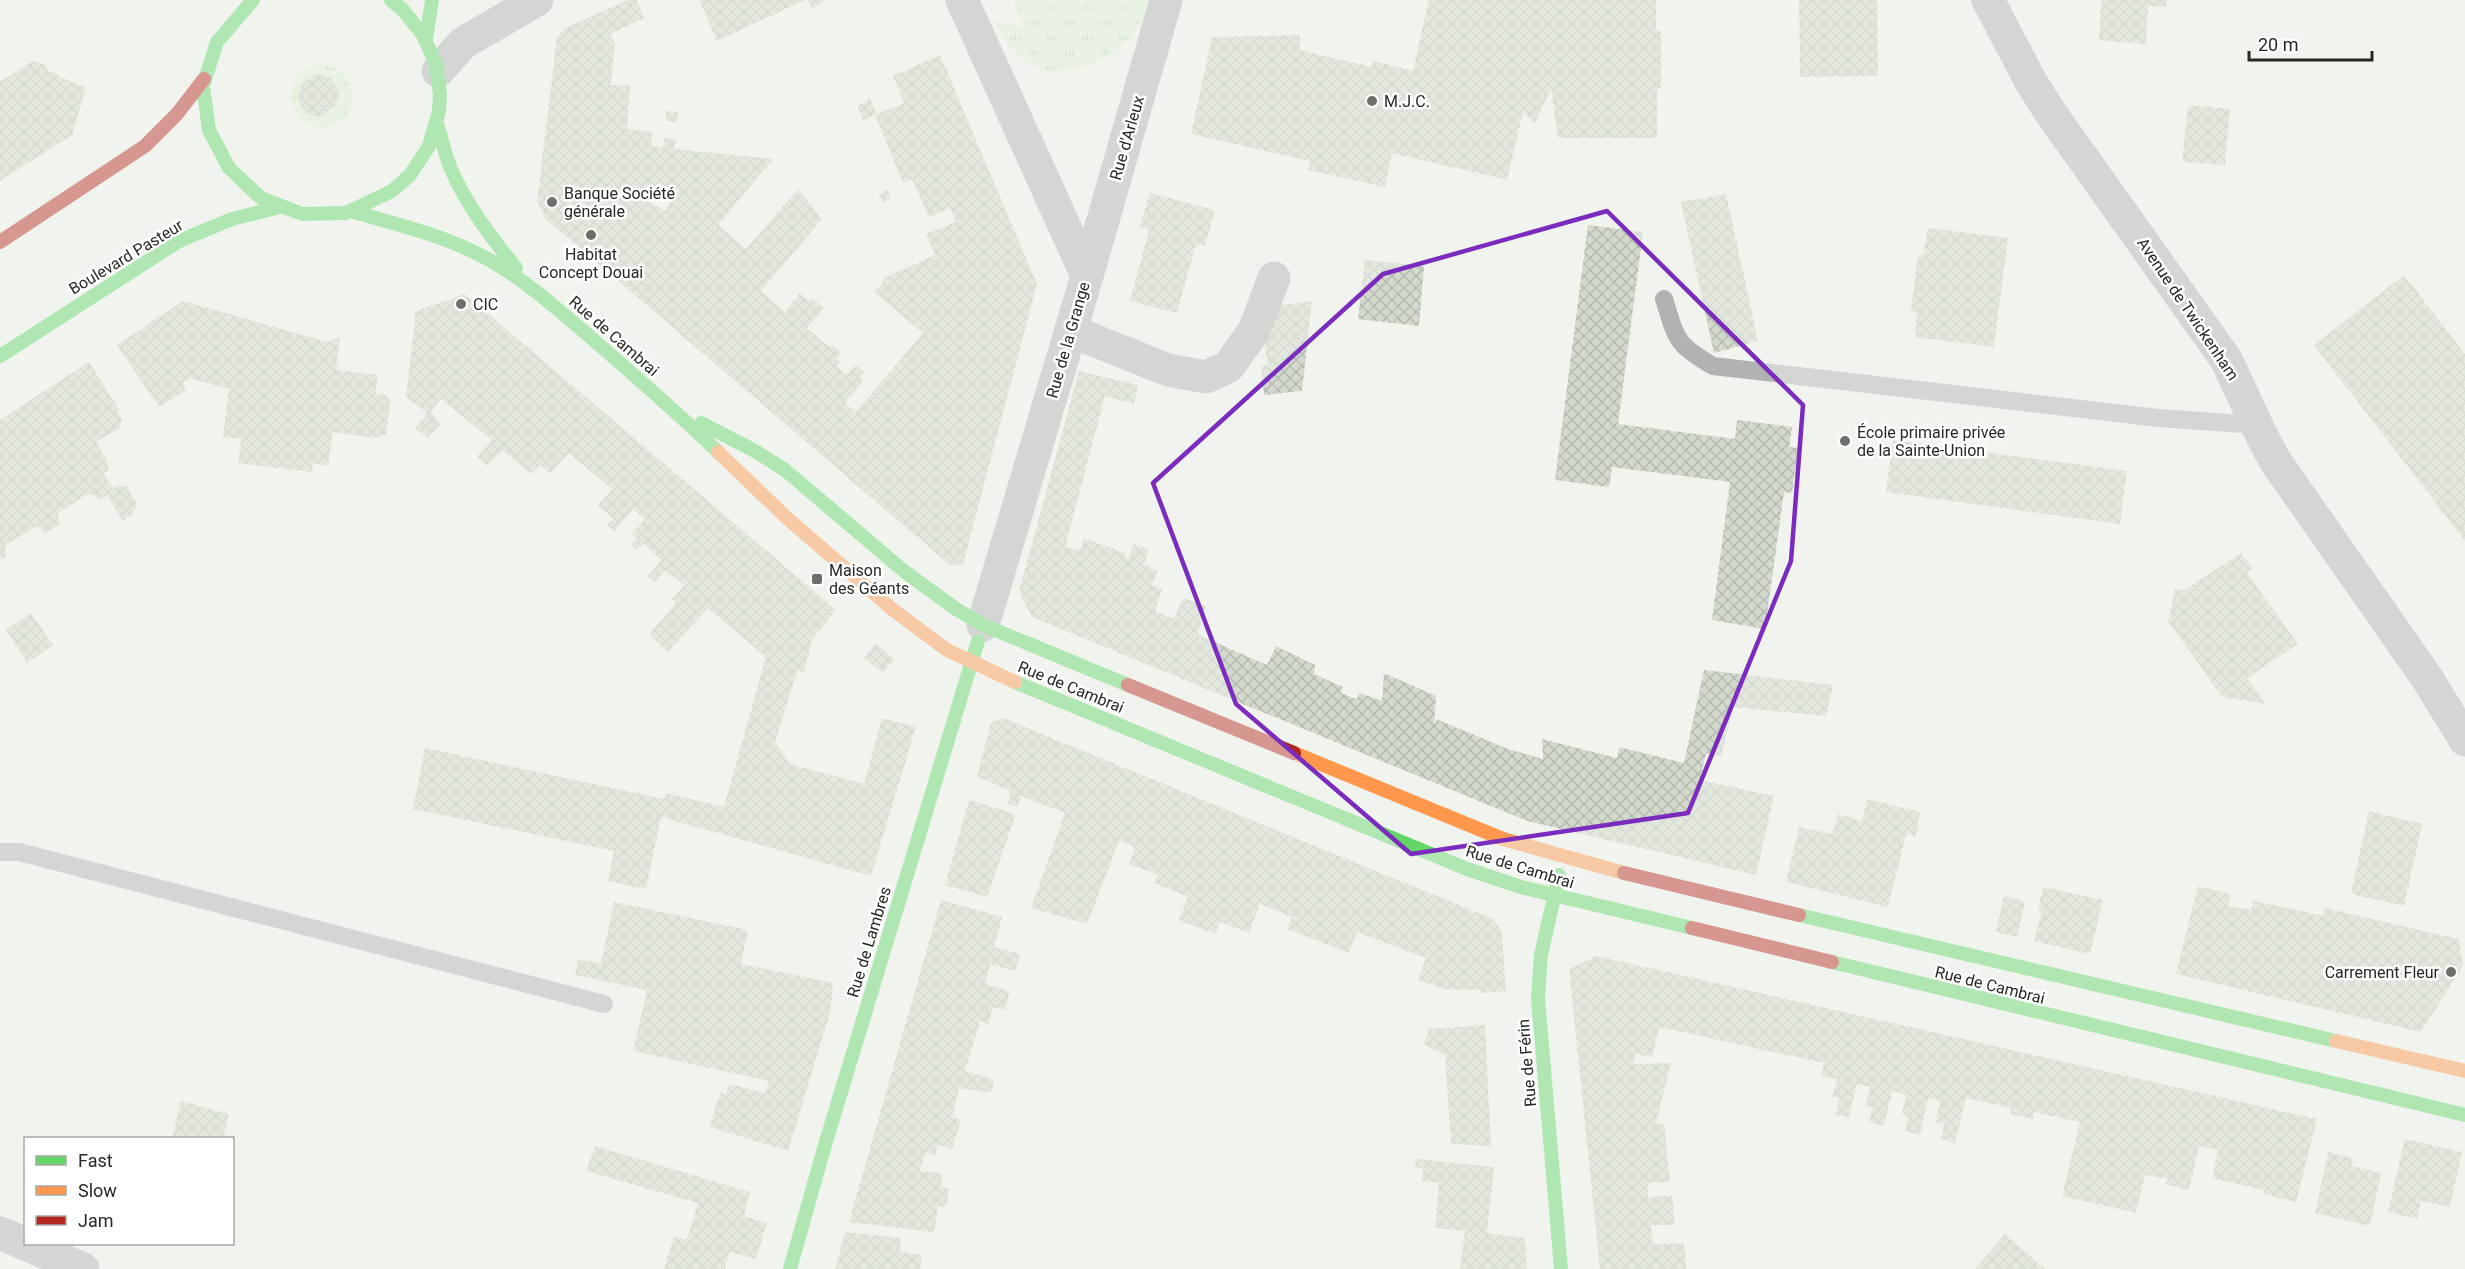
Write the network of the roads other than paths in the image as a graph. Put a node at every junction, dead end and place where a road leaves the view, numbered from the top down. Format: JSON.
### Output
{"nodes":[{"id":1,"x":253,"y":0,"type":"edge"},
{"id":2,"x":391,"y":0,"type":"edge"},
{"id":3,"x":432,"y":0,"type":"edge"},
{"id":4,"x":537,"y":0,"type":"edge"},
{"id":5,"x":962,"y":0,"type":"edge"},
{"id":6,"x":1166,"y":0,"type":"edge"},
{"id":7,"x":1988,"y":0,"type":"edge"},
{"id":8,"x":220,"y":13,"type":"dead end"},
{"id":9,"x":224,"y":29,"type":"junction"},
{"id":10,"x":426,"y":39,"type":"junction"},
{"id":11,"x":438,"y":71,"type":"junction"},
{"id":12,"x":204,"y":79,"type":"junction"},
{"id":13,"x":437,"y":124,"type":"junction"},
{"id":14,"x":280,"y":207,"type":"junction"},
{"id":15,"x":351,"y":211,"type":"junction"},
{"id":16,"x":0,"y":242,"type":"edge"},
{"id":17,"x":1087,"y":276,"type":"junction"},
{"id":18,"x":1274,"y":278,"type":"dead end"},
{"id":19,"x":533,"y":288,"type":"junction"},
{"id":20,"x":1664,"y":299,"type":"dead end"},
{"id":21,"x":1071,"y":332,"type":"junction"},
{"id":22,"x":0,"y":356,"type":"edge"},
{"id":23,"x":675,"y":410,"type":"junction"},
{"id":24,"x":2257,"y":425,"type":"junction"},
{"id":25,"x":983,"y":625,"type":"junction"},
{"id":26,"x":971,"y":663,"type":"junction"},
{"id":27,"x":2465,"y":740,"type":"edge"},
{"id":28,"x":0,"y":852,"type":"edge"},
{"id":29,"x":1564,"y":858,"type":"junction"},
{"id":30,"x":1553,"y":896,"type":"junction"},
{"id":31,"x":604,"y":1004,"type":"dead end"},
{"id":32,"x":2465,"y":1071,"type":"edge"},
{"id":33,"x":2465,"y":1115,"type":"edge"},
{"id":34,"x":0,"y":1233,"type":"edge"},
{"id":35,"x":24,"y":1243,"type":"edge"},
{"id":36,"x":28,"y":1245,"type":"edge"},
{"id":37,"x":83,"y":1269,"type":"edge"},
{"id":38,"x":790,"y":1269,"type":"edge"},
{"id":39,"x":1561,"y":1269,"type":"edge"}],
"edges":[{"from":1,"to":9,"type":"main road"},
{"from":2,"to":10,"type":"main road"},
{"from":3,"to":10,"type":"main road"},
{"from":4,"to":11,"type":"street"},
{"from":5,"to":17,"type":"street","name":"Rue de la Grange"},
{"from":6,"to":17,"type":"street","name":"Rue d'Arleux"},
{"from":7,"to":24,"type":"street","name":"Avenue de Twickenham"},
{"from":8,"to":9,"type":"main road"},
{"from":9,"to":12,"type":"main road"},
{"from":10,"to":11,"type":"main road"},
{"from":11,"to":13,"type":"main road"},
{"from":12,"to":14,"type":"main road"},
{"from":12,"to":16,"type":"main road"},
{"from":13,"to":15,"type":"main road"},
{"from":13,"to":19,"type":"main road","name":"Rue de Cambrai"},
{"from":14,"to":15,"type":"main road"},
{"from":14,"to":22,"type":"main road","name":"Boulevard Pasteur"},
{"from":15,"to":19,"type":"main road","name":"Rue de Cambrai"},
{"from":17,"to":21,"type":"street","name":"Rue de la Grange"},
{"from":18,"to":21,"type":"street"},
{"from":19,"to":23,"type":"main road","name":"Rue de Cambrai"},
{"from":20,"to":24,"type":"lane"},
{"from":21,"to":25,"type":"street","name":"Rue de la Grange"},
{"from":23,"to":25,"type":"main road","name":"Rue de Cambrai"},
{"from":23,"to":26,"type":"main road","name":"Rue de Cambrai"},
{"from":24,"to":27,"type":"street","name":"Avenue de Twickenham"},
{"from":25,"to":26,"type":"main road","name":"Rue de Lambres"},
{"from":25,"to":29,"type":"main road","name":"Rue de Cambrai"},
{"from":26,"to":30,"type":"main road","name":"Rue de Cambrai"},
{"from":26,"to":38,"type":"main road","name":"Rue de Lambres"},
{"from":28,"to":31,"type":"lane"},
{"from":29,"to":30,"type":"main road","name":"Rue de Férin"},
{"from":29,"to":32,"type":"main road","name":"Rue de Cambrai"},
{"from":30,"to":33,"type":"main road","name":"Rue de Cambrai"},
{"from":30,"to":39,"type":"main road","name":"Rue de Férin"},
{"from":34,"to":35,"type":"street"},
{"from":36,"to":37,"type":"street"}]}
